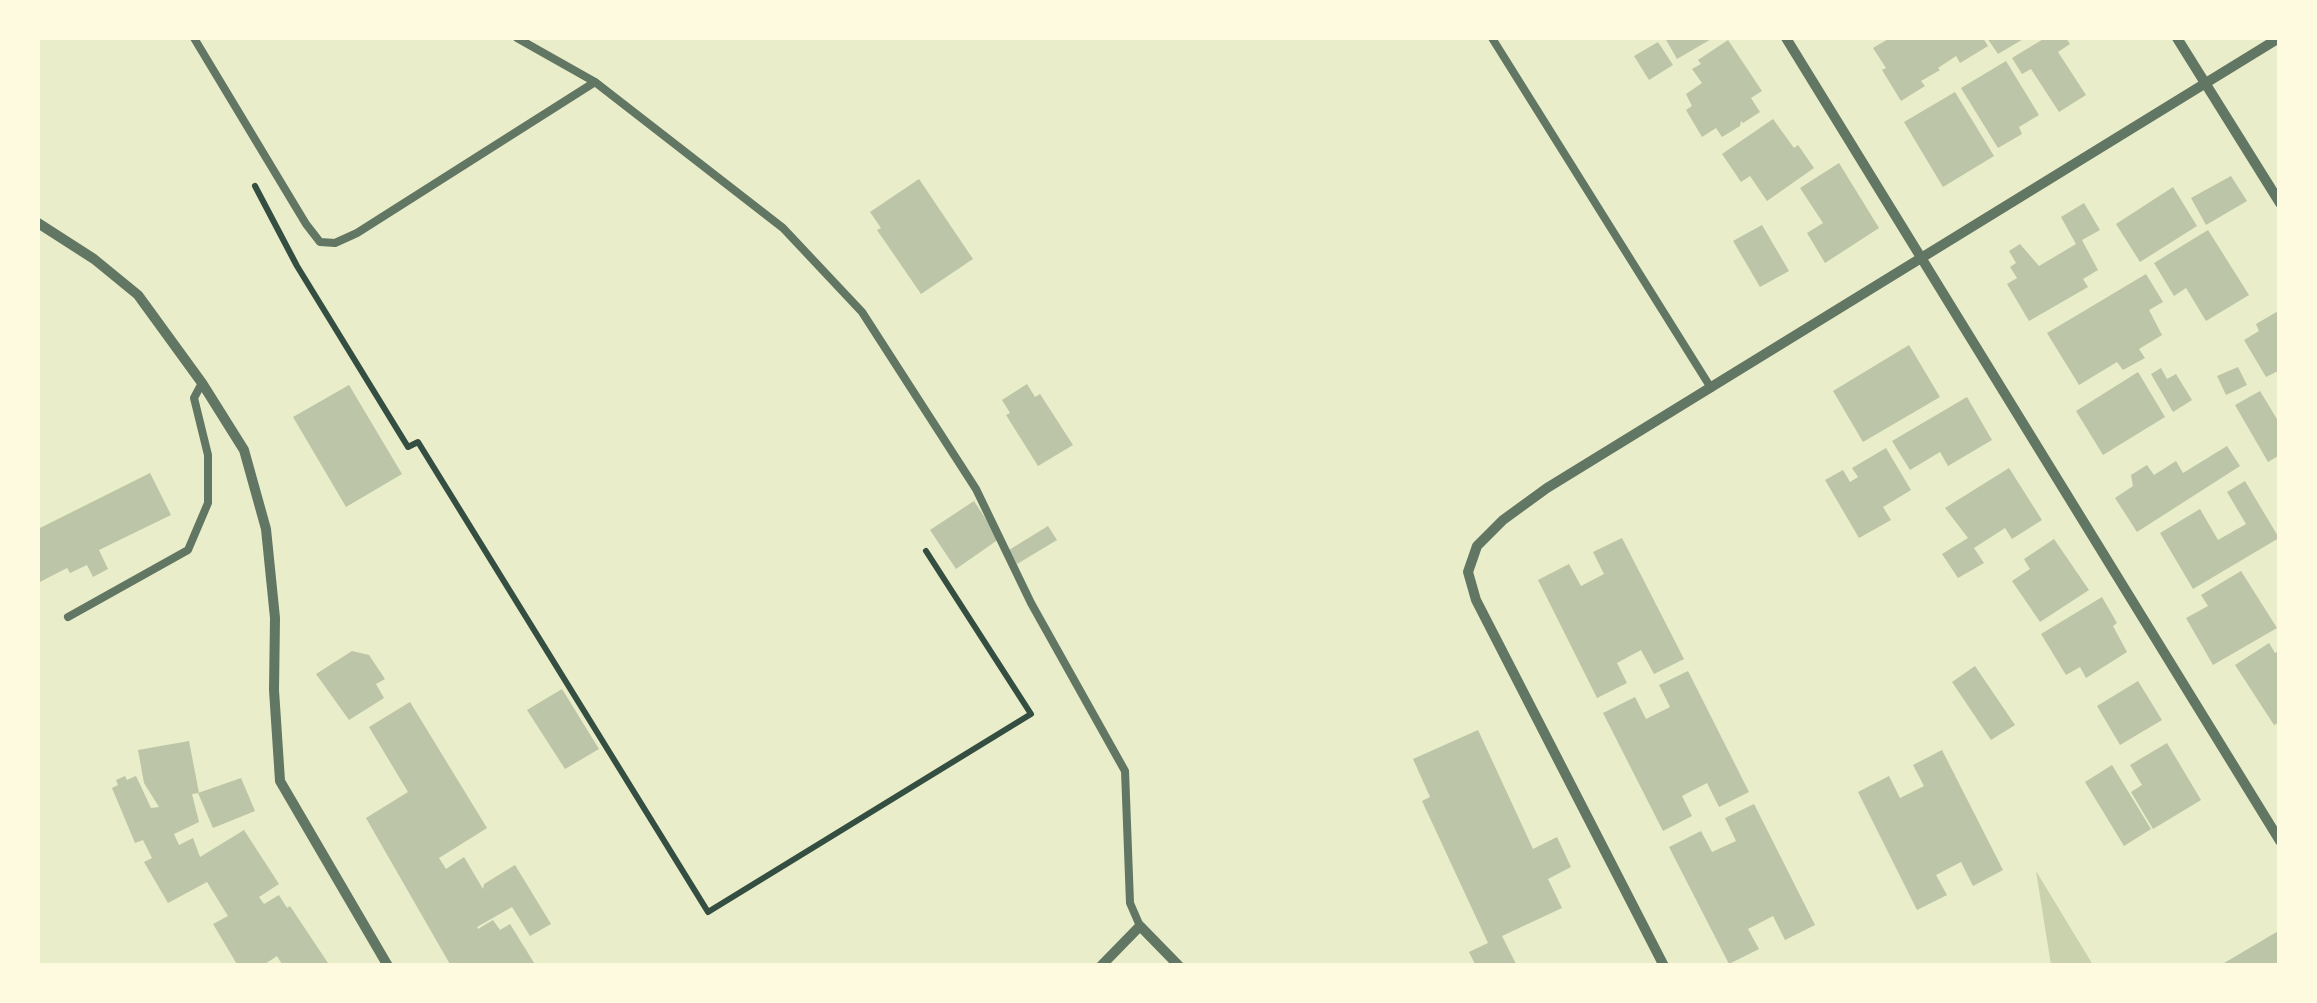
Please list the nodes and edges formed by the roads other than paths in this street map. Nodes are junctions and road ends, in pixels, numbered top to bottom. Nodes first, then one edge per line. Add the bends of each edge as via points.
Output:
1 (194, 38) edge
2 (518, 38) edge
3 (1492, 38) edge
4 (1786, 38) edge
5 (2177, 38) edge
6 (2279, 38) edge
7 (595, 82) junction
8 (2206, 83) junction
9 (2280, 202) edge
10 (38, 223) edge
11 (1922, 259) junction
12 (202, 384) junction
13 (1711, 388) junction
14 (68, 617) dead end
15 (2280, 840) edge
16 (1140, 926) junction
17 (388, 966) edge
18 (1101, 966) edge
19 (1179, 966) edge
20 (1664, 966) edge

1 - 7 lane via 320,242 358,233
2 - 7 lane
3 - 13 lane
4 - 11 street
5 - 8 street
6 - 8 street
7 - 16 lane via 783,228 862,312 976,489 1125,771 1130,902
8 - 9 street
8 - 11 street
10 - 12 street via 138,295
11 - 13 street
11 - 15 street
12 - 14 lane via 194,398 208,455 208,503 188,550
12 - 17 street via 244,450 266,529 280,782
13 - 20 street via 1503,520 1477,546 1468,572 1476,600
16 - 18 street
16 - 19 street

